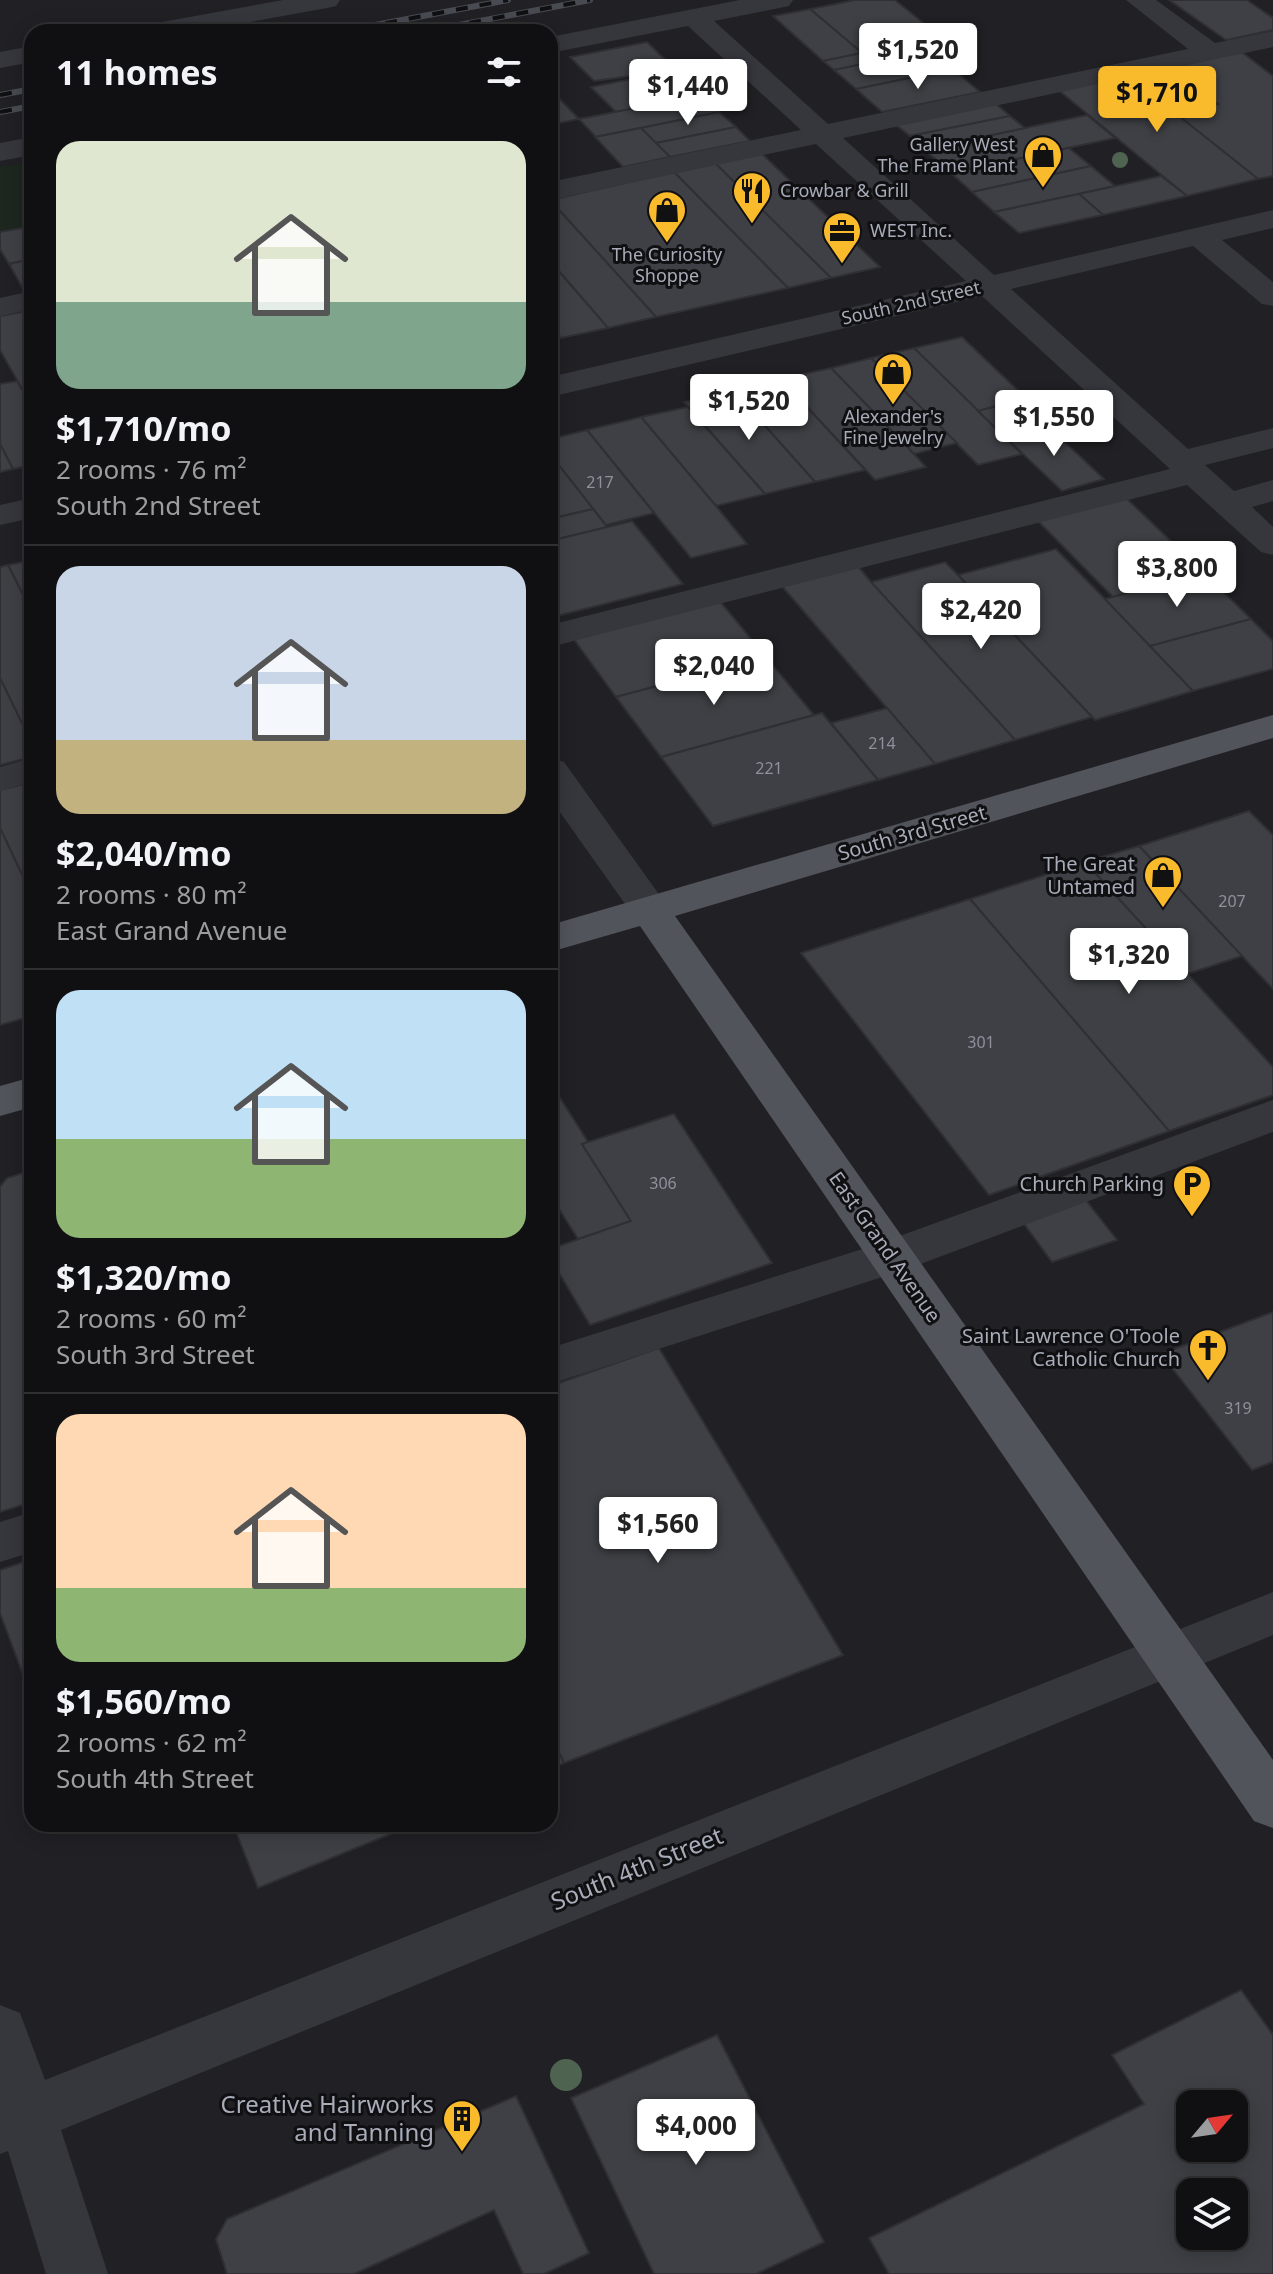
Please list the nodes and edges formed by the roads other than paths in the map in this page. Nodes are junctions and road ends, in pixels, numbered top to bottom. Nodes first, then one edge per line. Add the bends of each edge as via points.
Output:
1 (327, 0) edge
2 (780, 0) edge
3 (1139, 0) edge
4 (694, 17) junction
5 (195, 24) edge
6 (1273, 39) edge
7 (558, 43) edge
8 (1210, 52) junction
9 (24, 56) edge
10 (0, 60) edge
11 (822, 134) junction
12 (24, 148) edge
13 (0, 152) edge
14 (558, 189) edge
15 (1273, 219) edge
16 (1199, 236) junction
17 (988, 285) junction
18 (1273, 297) edge
19 (24, 302) edge
20 (0, 307) edge
21 (558, 385) edge
22 (1273, 438) edge
23 (1187, 467) junction
24 (1273, 490) edge
25 (1227, 504) junction
26 (24, 510) edge
27 (0, 515) edge
28 (1273, 545) edge
29 (558, 634) edge
30 (1273, 726) edge
31 (24, 772) edge
32 (0, 779) edge
33 (558, 781) edge
34 (649, 909) junction
35 (558, 937) edge
36 (24, 1094) edge
37 (0, 1101) edge
38 (1273, 1115) edge
39 (891, 1257) junction
40 (558, 1363) edge
41 (24, 1534) edge
42 (0, 1542) edge
43 (1273, 1613) edge
44 (1170, 1654) junction
45 (1273, 1804) edge
46 (0, 2032) edge
47 (13, 2120) edge
48 (77, 2274) edge

1 - 5 street
2 - 4 street
3 - 8 street
4 - 7 street
4 - 11 street
6 - 8 street
8 - 11 street
9 - 10 street
11 - 14 street
11 - 17 street
12 - 13 street
15 - 16 street, South 2nd Street
16 - 17 street, South 2nd Street
16 - 18 street
17 - 21 street, South 2nd Street
17 - 23 street
19 - 20 street
22 - 23 street
23 - 25 street
23 - 29 street
24 - 25 street
25 - 28 street
26 - 27 street
30 - 34 main road, South 3rd Street
31 - 32 street
33 - 34 street, East Grand Avenue
34 - 35 main road, South 3rd Street
34 - 39 main road, East Grand Avenue
36 - 37 main road
38 - 39 street
39 - 40 street
39 - 44 main road, East Grand Avenue
41 - 42 street
43 - 44 street, South 4th Street
44 - 45 main road, East Grand Avenue
44 - 47 street, South 4th Street
46 - 47 street
47 - 48 street

